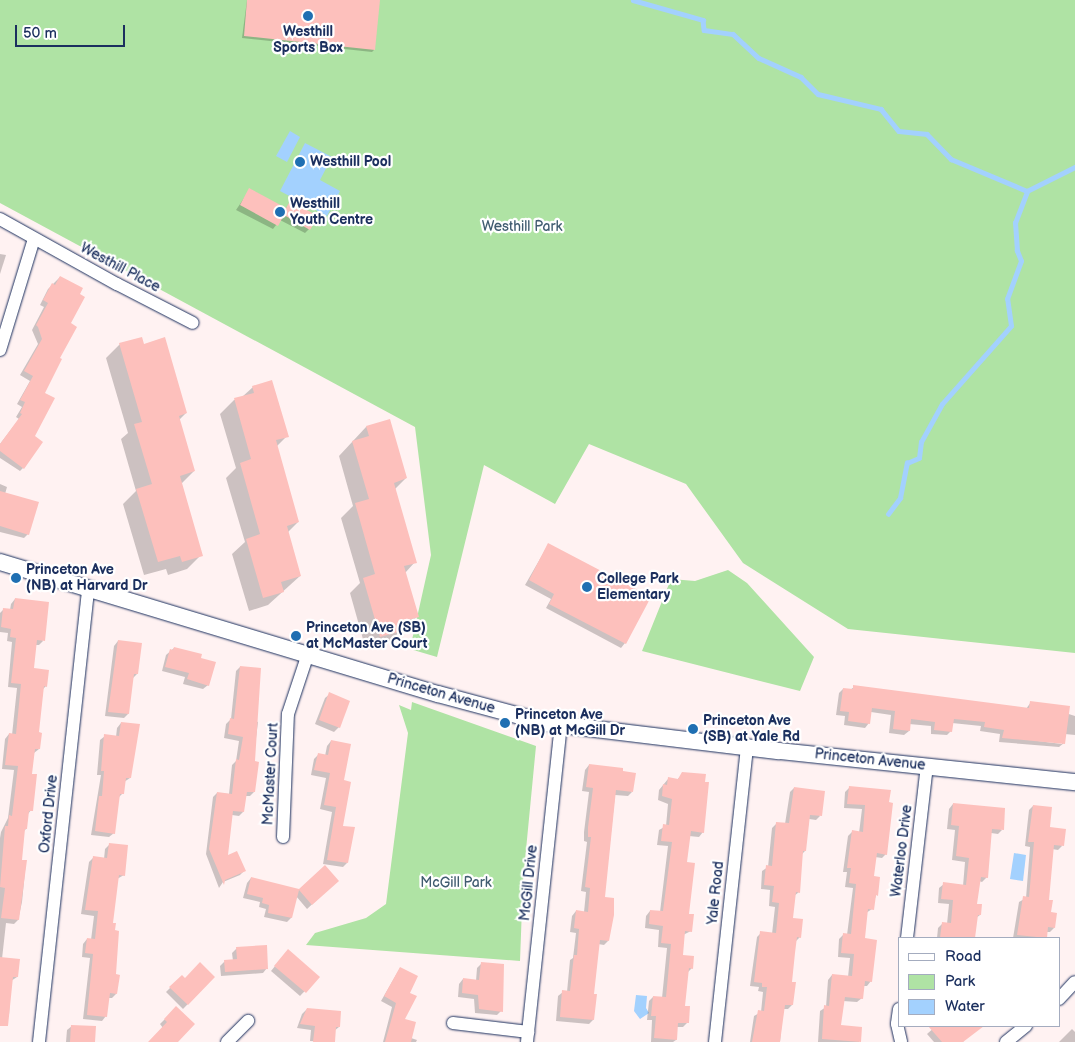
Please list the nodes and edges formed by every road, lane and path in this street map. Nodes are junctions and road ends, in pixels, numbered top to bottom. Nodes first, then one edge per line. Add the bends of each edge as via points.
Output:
1 (0, 219) edge
2 (34, 239) junction
3 (193, 323) dead end
4 (0, 350) edge
5 (0, 562) edge
6 (88, 590) junction
7 (308, 654) junction
8 (561, 726) junction
9 (747, 748) junction
10 (927, 766) junction
11 (1075, 782) edge
12 (283, 837) dead end
13 (907, 937) edge
14 (1075, 982) edge
15 (1060, 998) edge
16 (898, 1016) edge
17 (248, 1021) dead end
18 (453, 1023) dead end
19 (1025, 1027) edge
20 (527, 1037) edge
21 (39, 1042) edge
22 (227, 1042) edge
23 (715, 1042) edge
24 (901, 1042) edge
25 (1006, 1042) edge

1 - 2 street, Westhill Place
2 - 3 street, Westhill Place
2 - 4 street
5 - 6 street, Princeton Avenue
6 - 7 street, Princeton Avenue
6 - 21 street, Oxford Drive
7 - 8 street, Princeton Avenue via 438,694
7 - 12 street, McMaster Court via 288,714
8 - 9 street, Princeton Avenue
8 - 20 street, McGill Drive
9 - 10 street, Princeton Avenue
9 - 23 street, Yale Road
10 - 11 street, Princeton Avenue
10 - 13 street, Waterloo Drive
14 - 15 street
16 - 24 street
17 - 22 street
18 - 20 street
19 - 25 street

